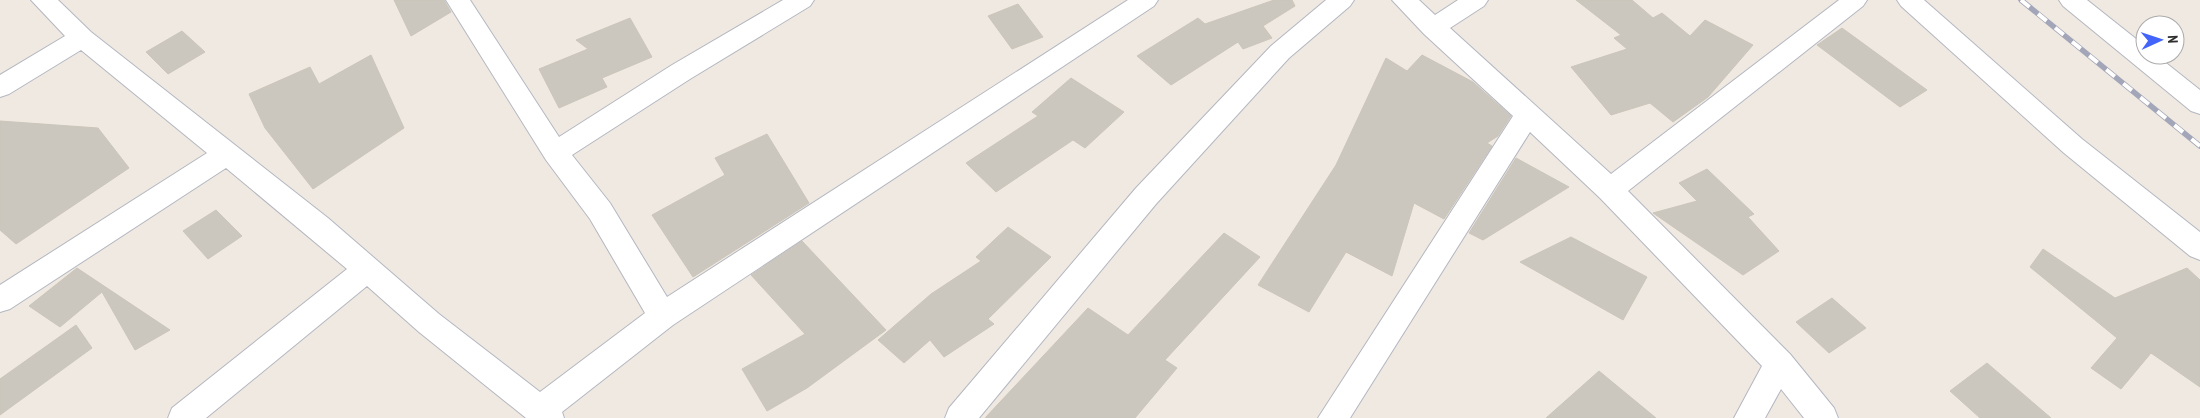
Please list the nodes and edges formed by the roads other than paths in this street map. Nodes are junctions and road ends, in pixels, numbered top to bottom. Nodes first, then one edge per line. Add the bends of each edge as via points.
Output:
1 (43, 0) edge
2 (802, 0) edge
3 (1146, 0) edge
4 (1342, 0) edge
5 (1404, 0) edge
6 (1476, 0) edge
7 (1855, 0) edge
8 (1910, 0) edge
9 (462, 1) edge
10 (2083, 3) edge
11 (1433, 28) junction
12 (82, 38) junction
13 (0, 87) edge
14 (2200, 104) edge
15 (1528, 115) junction
16 (555, 153) junction
17 (226, 154) junction
18 (1610, 190) junction
19 (2200, 248) edge
20 (366, 270) junction
21 (0, 300) edge
22 (663, 316) junction
23 (1779, 364) junction
24 (544, 414) edge
25 (183, 418) edge
26 (960, 418) edge
27 (1333, 418) edge
28 (1749, 418) edge
29 (1823, 418) edge

1 - 12 street
2 - 16 street
3 - 22 street
4 - 26 street via 1280,52 1146,196
5 - 11 street
6 - 11 street
7 - 18 street
8 - 19 street via 2073,146
9 - 16 street
10 - 14 street
11 - 15 street
12 - 13 street
12 - 17 street
15 - 18 street
15 - 27 street
16 - 22 street via 600,211
17 - 20 street via 318,226
17 - 21 street
18 - 23 street
20 - 24 street
20 - 25 street
22 - 24 street
23 - 28 street
23 - 29 street

